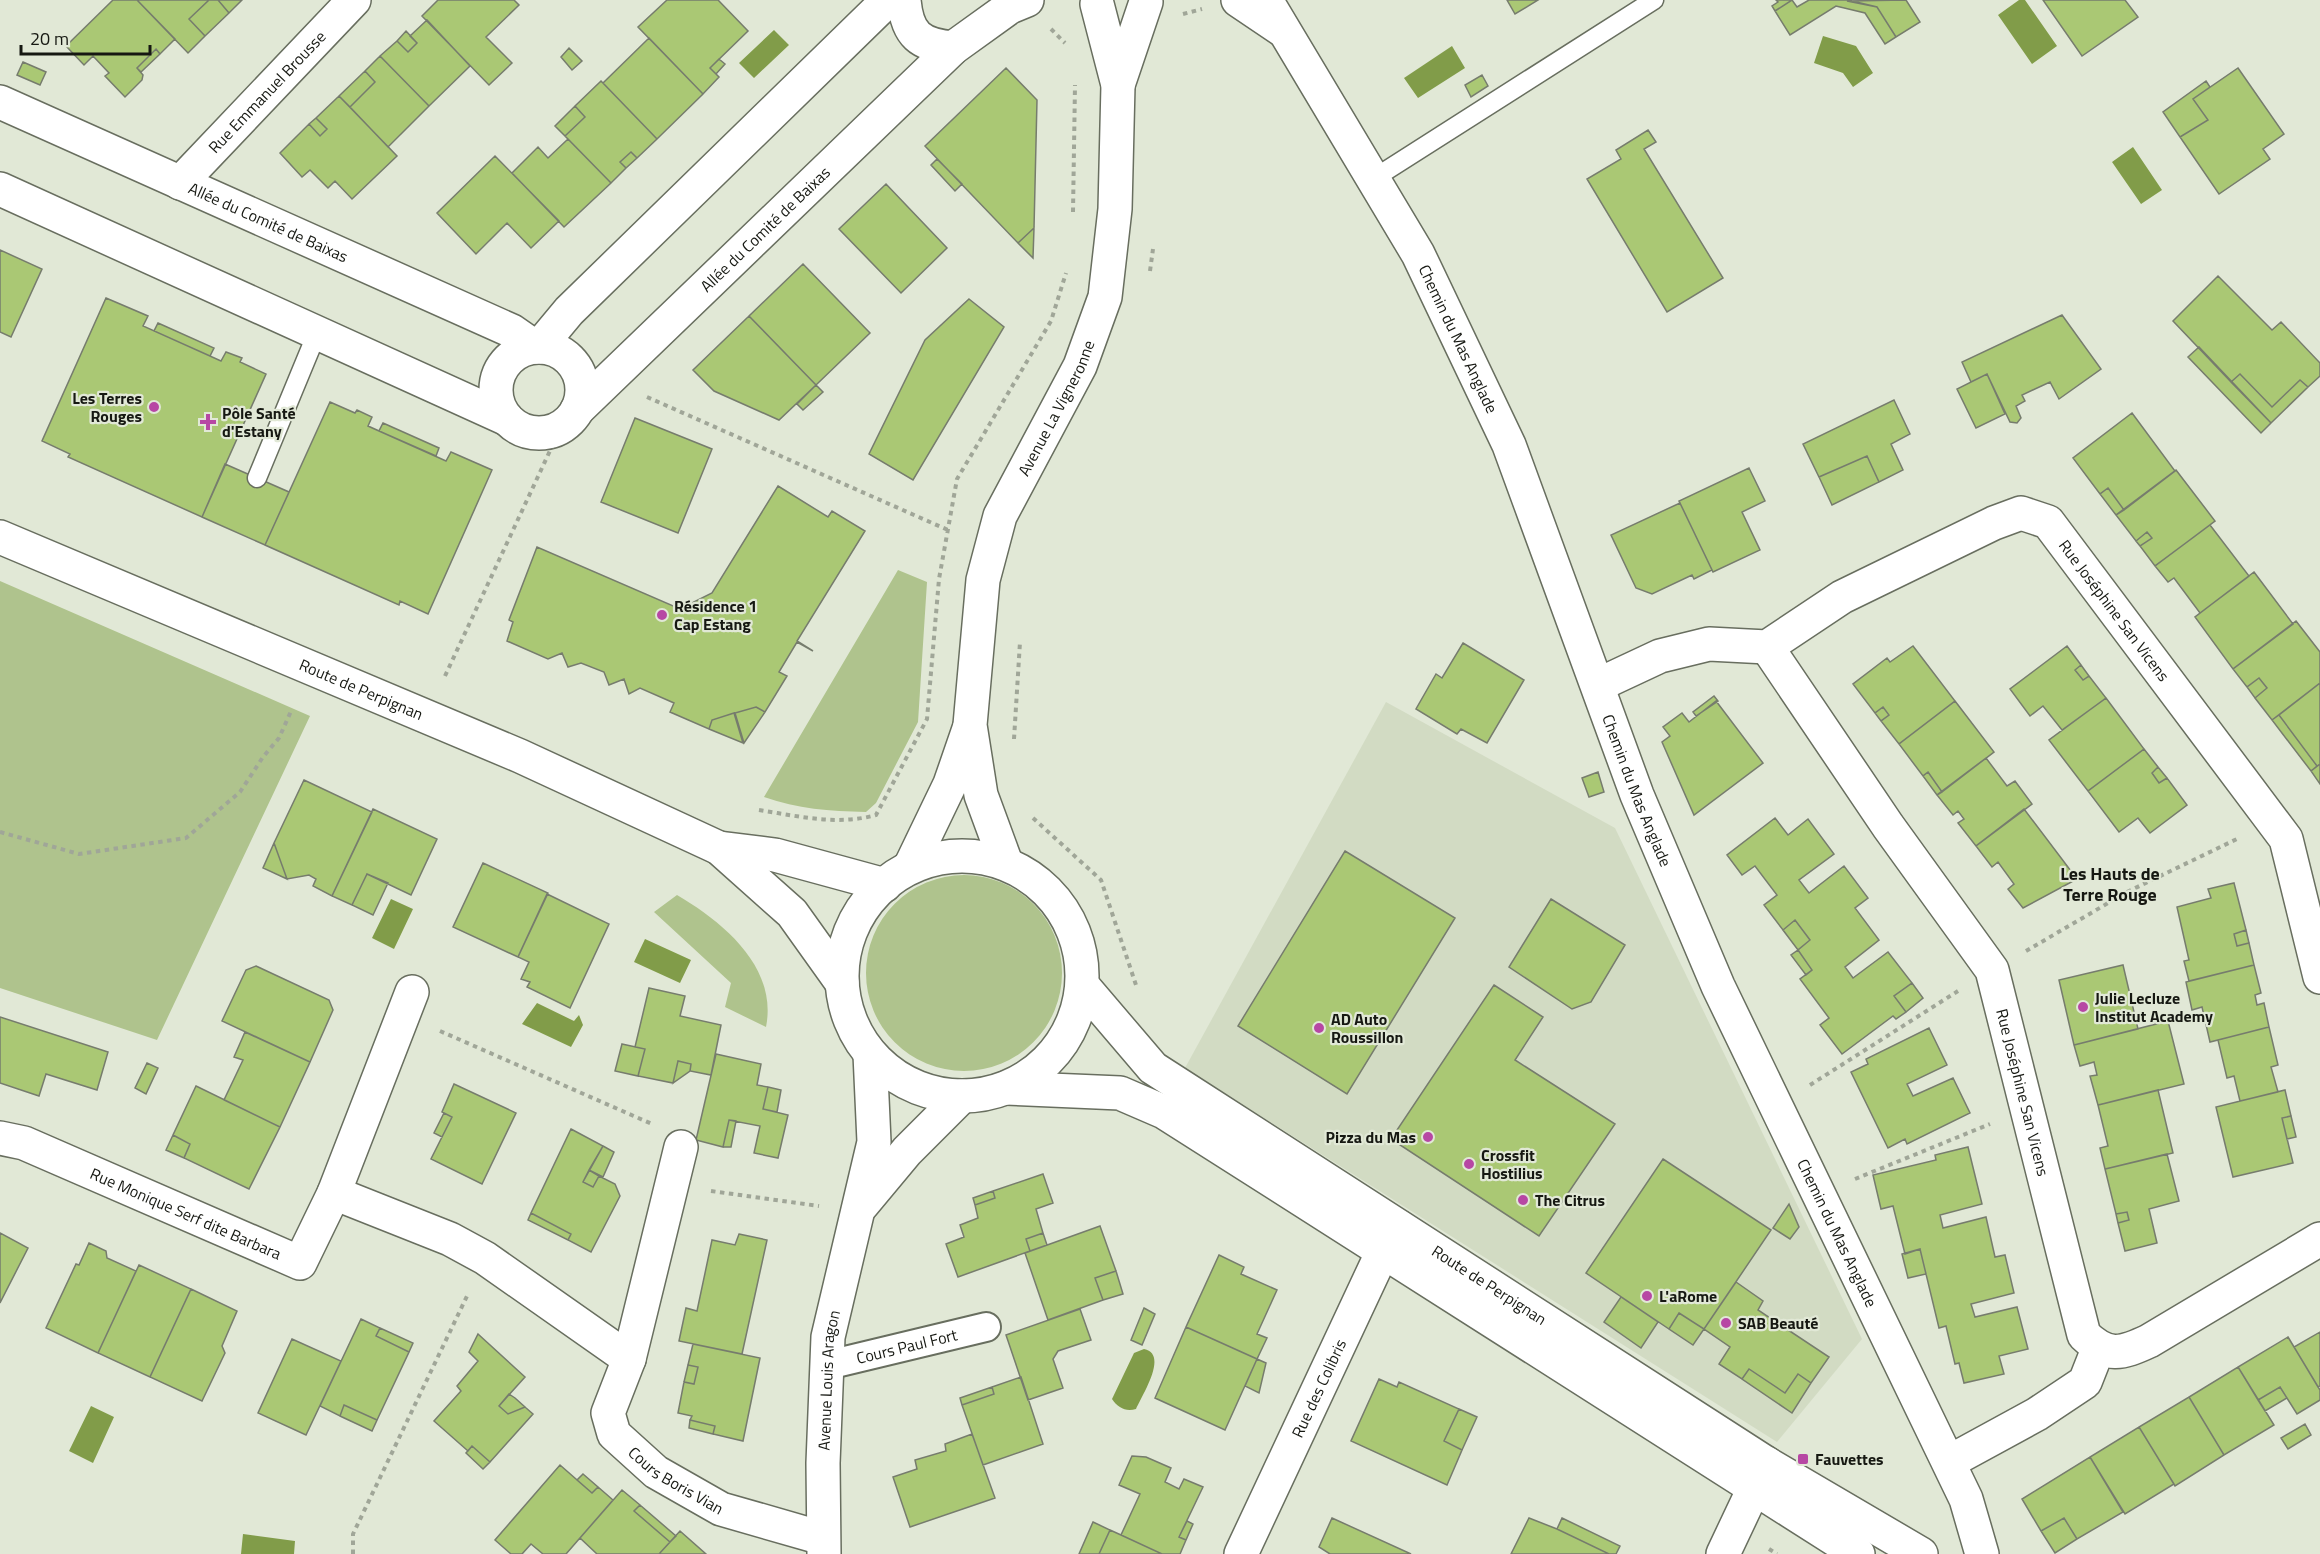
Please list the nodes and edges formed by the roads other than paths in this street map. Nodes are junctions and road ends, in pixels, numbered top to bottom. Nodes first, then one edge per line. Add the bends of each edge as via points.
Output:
1 (354, 0) edge
2 (888, 0) edge
3 (904, 0) edge
4 (1238, 0) edge
5 (1266, 0) edge
6 (1654, 0) edge
7 (1026, 1) edge
8 (1093, 2) edge
9 (1158, 6) edge
10 (1285, 32) junction
11 (953, 48) junction
12 (1118, 85) junction
13 (0, 102) edge
14 (1373, 179) junction
15 (180, 183) junction
16 (0, 189) edge
17 (317, 333) junction
18 (537, 347) junction
19 (507, 419) junction
20 (569, 419) junction
21 (257, 478) dead end
22 (0, 537) edge
23 (1767, 647) junction
24 (1598, 685) junction
25 (970, 725) junction
26 (719, 848) junction
27 (1006, 863) junction
28 (897, 876) junction
29 (2320, 977) edge
30 (842, 983) junction
31 (1083, 986) junction
32 (408, 1004) road end
33 (870, 1054) junction
34 (1006, 1088) junction
35 (962, 1096) junction
36 (0, 1138) edge
37 (676, 1165) road end
38 (334, 1193) junction
39 (857, 1211) junction
40 (1392, 1238) junction
41 (2320, 1239) edge
42 (986, 1327) dead end
43 (2098, 1349) junction
44 (629, 1359) junction
45 (828, 1365) junction
46 (1949, 1462) junction
47 (1760, 1475) junction
48 (823, 1546) edge
49 (1241, 1554) edge
50 (1723, 1554) edge
51 (1858, 1554) edge
52 (1921, 1554) edge
53 (1982, 1554) edge

1 - 15 street, Rue Emmanuel Brousse
2 - 18 street via 569,311
3 - 11 street via 906,18 915,35 930,46
4 - 10 street, Chemin du Mas Anglade
5 - 10 street, Chemin du Mas Anglade
6 - 14 lane
7 - 11 street, Allée du Comité de Baixas via 1010,7
8 - 9 street via 1122,7
8 - 12 street, Avenue La Vigneronne
9 - 12 street, Avenue La Vigneronne
10 - 14 street, Chemin du Mas Anglade
11 - 20 street, Allée du Comité de Baixas
12 - 25 street, Avenue La Vigneronne via 1115,209 1106,297 1080,366 1000,516 983,580
13 - 15 street, Allée du Comité de Baixas
14 - 24 street, Chemin du Mas Anglade via 1418,254 1509,445
15 - 18 street, Allée du Comité de Baixas via 512,331
16 - 17 street
17 - 19 street
17 - 21 lane
18 - 19 street via 515,354 498,378 496,395
18 - 20 street, Allée du Comité de Baixas via 561,353 574,364 582,388
19 - 20 street via 532,433
22 - 26 street, Route de Perpignan via 520,756
23 - 24 street via 1708,644 1660,656
23 - 29 street, Rue Joséphine San Vicens via 1842,597 1994,523 2021,513 2048,522 2286,839
23 - 43 street, Rue Joséphine San Vicens via 1888,826 1992,970 2084,1335
24 - 46 street, Chemin du Mas Anglade via 1637,795 1718,986
25 - 27 street, Avenue La Vigneronne via 981,795
25 - 28 street, Avenue La Vigneronne via 950,784
26 - 28 street, Route de Perpignan
26 - 30 street, Route de Perpignan via 792,913
27 - 28 street via 974,856 941,857
27 - 31 street via 1040,883 1065,912 1080,948
28 - 30 street via 874,893 855,920 844,950
30 - 33 street via 850,1020
31 - 34 street via 1076,1019 1059,1048 1036,1071
31 - 40 street, Route de Perpignan via 1153,1068
32 - 38 street, Rue Monique Serf dite Barbara
33 - 35 street via 896,1077 927,1091
33 - 39 street, Avenue Louis Aragon via 874,1142
34 - 35 street
34 - 40 street, Route de Perpignan via 1120,1093 1157,1109
35 - 39 street, Avenue Louis Aragon via 907,1151
36 - 38 street, Rue Monique Serf dite Barbara via 24,1143 300,1263
37 - 44 street, Cours Boris Vian
38 - 44 street via 450,1239 485,1258
39 - 45 street, Avenue Louis Aragon via 828,1337
40 - 47 street, Route de Perpignan
40 - 49 street, Rue des Colibris
41 - 43 street via 2149,1341 2126,1351
42 - 45 street, Cours Paul Fort
43 - 46 street via 2085,1382 2037,1414
44 - 48 street, Cours Boris Vian via 608,1413 614,1434 656,1472 721,1509
45 - 48 street, Avenue Louis Aragon
46 - 53 street, Chemin du Mas Anglade via 1966,1499
47 - 50 street
47 - 51 street, Route de Perpignan
47 - 52 street, Route de Perpignan

